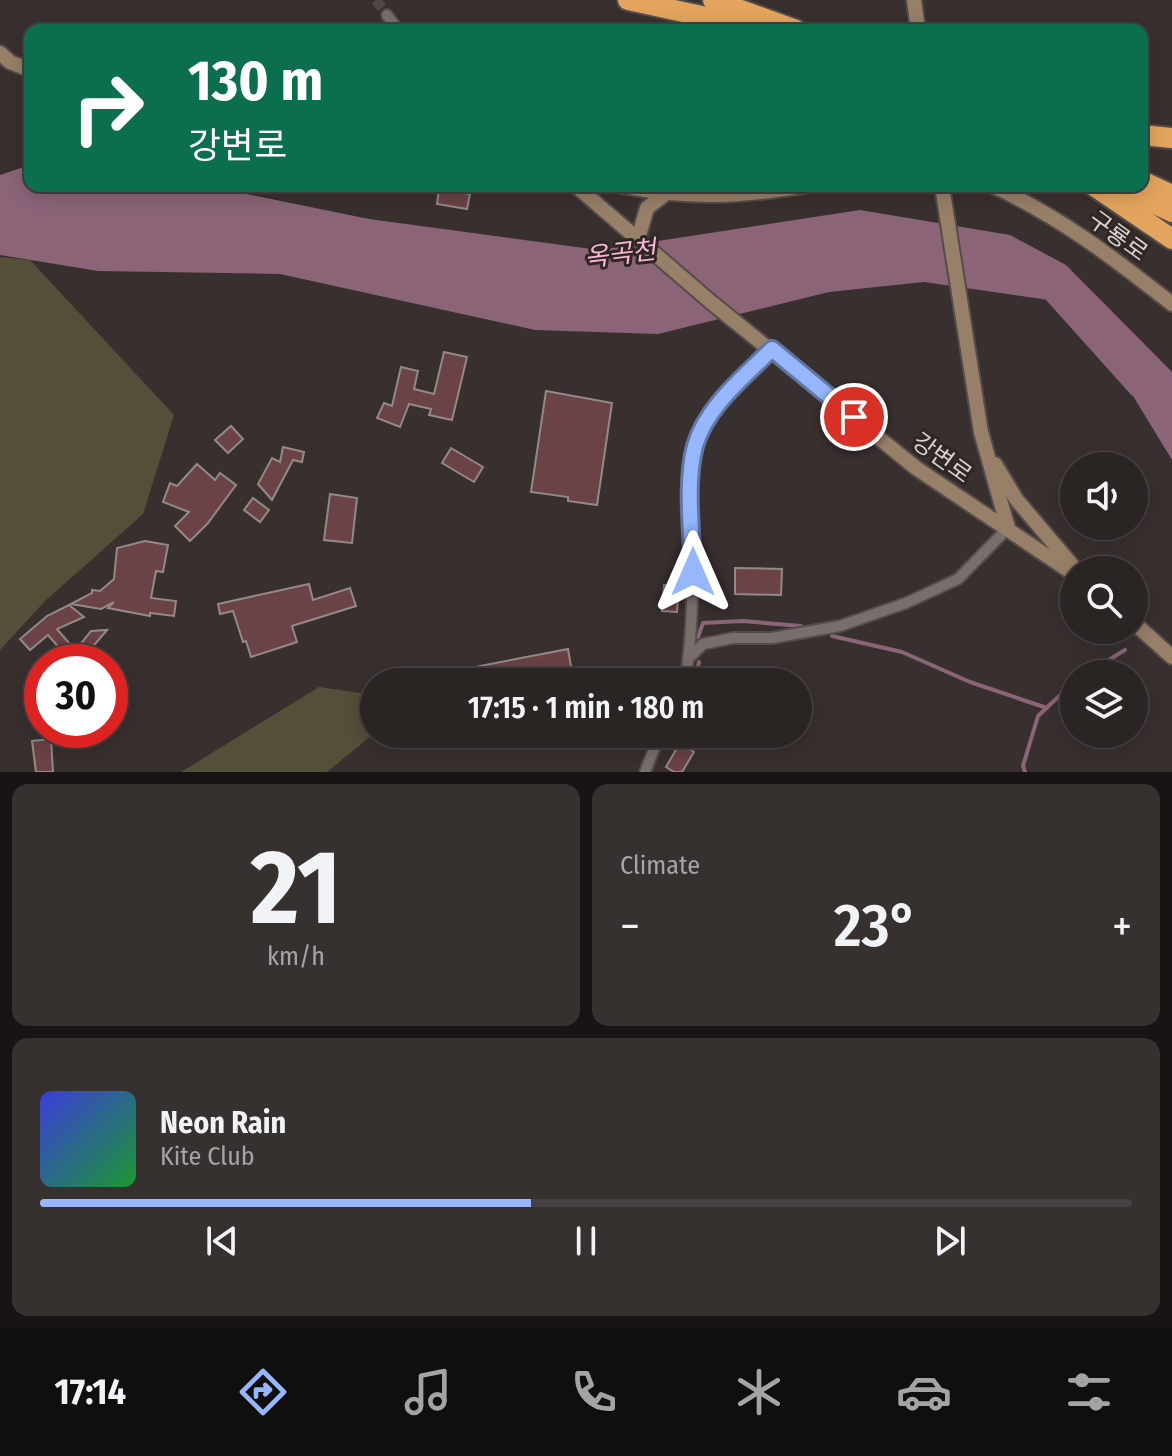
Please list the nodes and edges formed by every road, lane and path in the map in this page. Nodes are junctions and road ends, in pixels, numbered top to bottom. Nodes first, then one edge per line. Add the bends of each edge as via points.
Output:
1 (628, 0) edge
2 (713, 0) edge
3 (914, 0) edge
4 (387, 15) tunnel mouth
5 (394, 24) edge
6 (731, 24) edge
7 (779, 24) edge
8 (917, 24) edge
9 (0, 53) edge
10 (24, 68) edge
11 (1148, 136) edge
12 (1172, 138) edge
13 (1148, 184) edge
14 (583, 192) edge
15 (650, 192) edge
16 (769, 192) edge
17 (943, 192) edge
18 (1005, 192) edge
19 (1103, 192) edge
20 (1129, 192) edge
21 (664, 195) junction
22 (1172, 195) edge
23 (1172, 212) edge
24 (638, 239) junction
25 (1172, 239) edge
26 (1172, 304) edge
27 (772, 349) junction
28 (983, 439) junction
29 (1008, 528) junction
30 (1062, 556) edge
31 (1060, 562) edge
32 (1148, 636) edge
33 (1172, 657) edge
34 (688, 659) junction
35 (687, 668) edge
36 (654, 748) edge
37 (645, 772) edge

1 - 6 highway
2 - 7 highway
3 - 8 street
4 - 5 street
9 - 10 street
11 - 12 highway
13 - 22 highway
14 - 24 street, 강변로
15 - 21 street
16 - 21 street
17 - 28 street
18 - 26 street, 구룡로 via 1097,244
19 - 25 highway
20 - 23 highway
21 - 24 street via 647,208
24 - 27 street, 강변로
27 - 29 street, 강변로 via 916,468
27 - 34 street via 709,415 695,446
28 - 29 street
28 - 30 street via 1016,499
29 - 31 street, 강변로
29 - 34 street via 958,579 916,599 840,626 703,644
32 - 33 street
34 - 35 street
36 - 37 street

